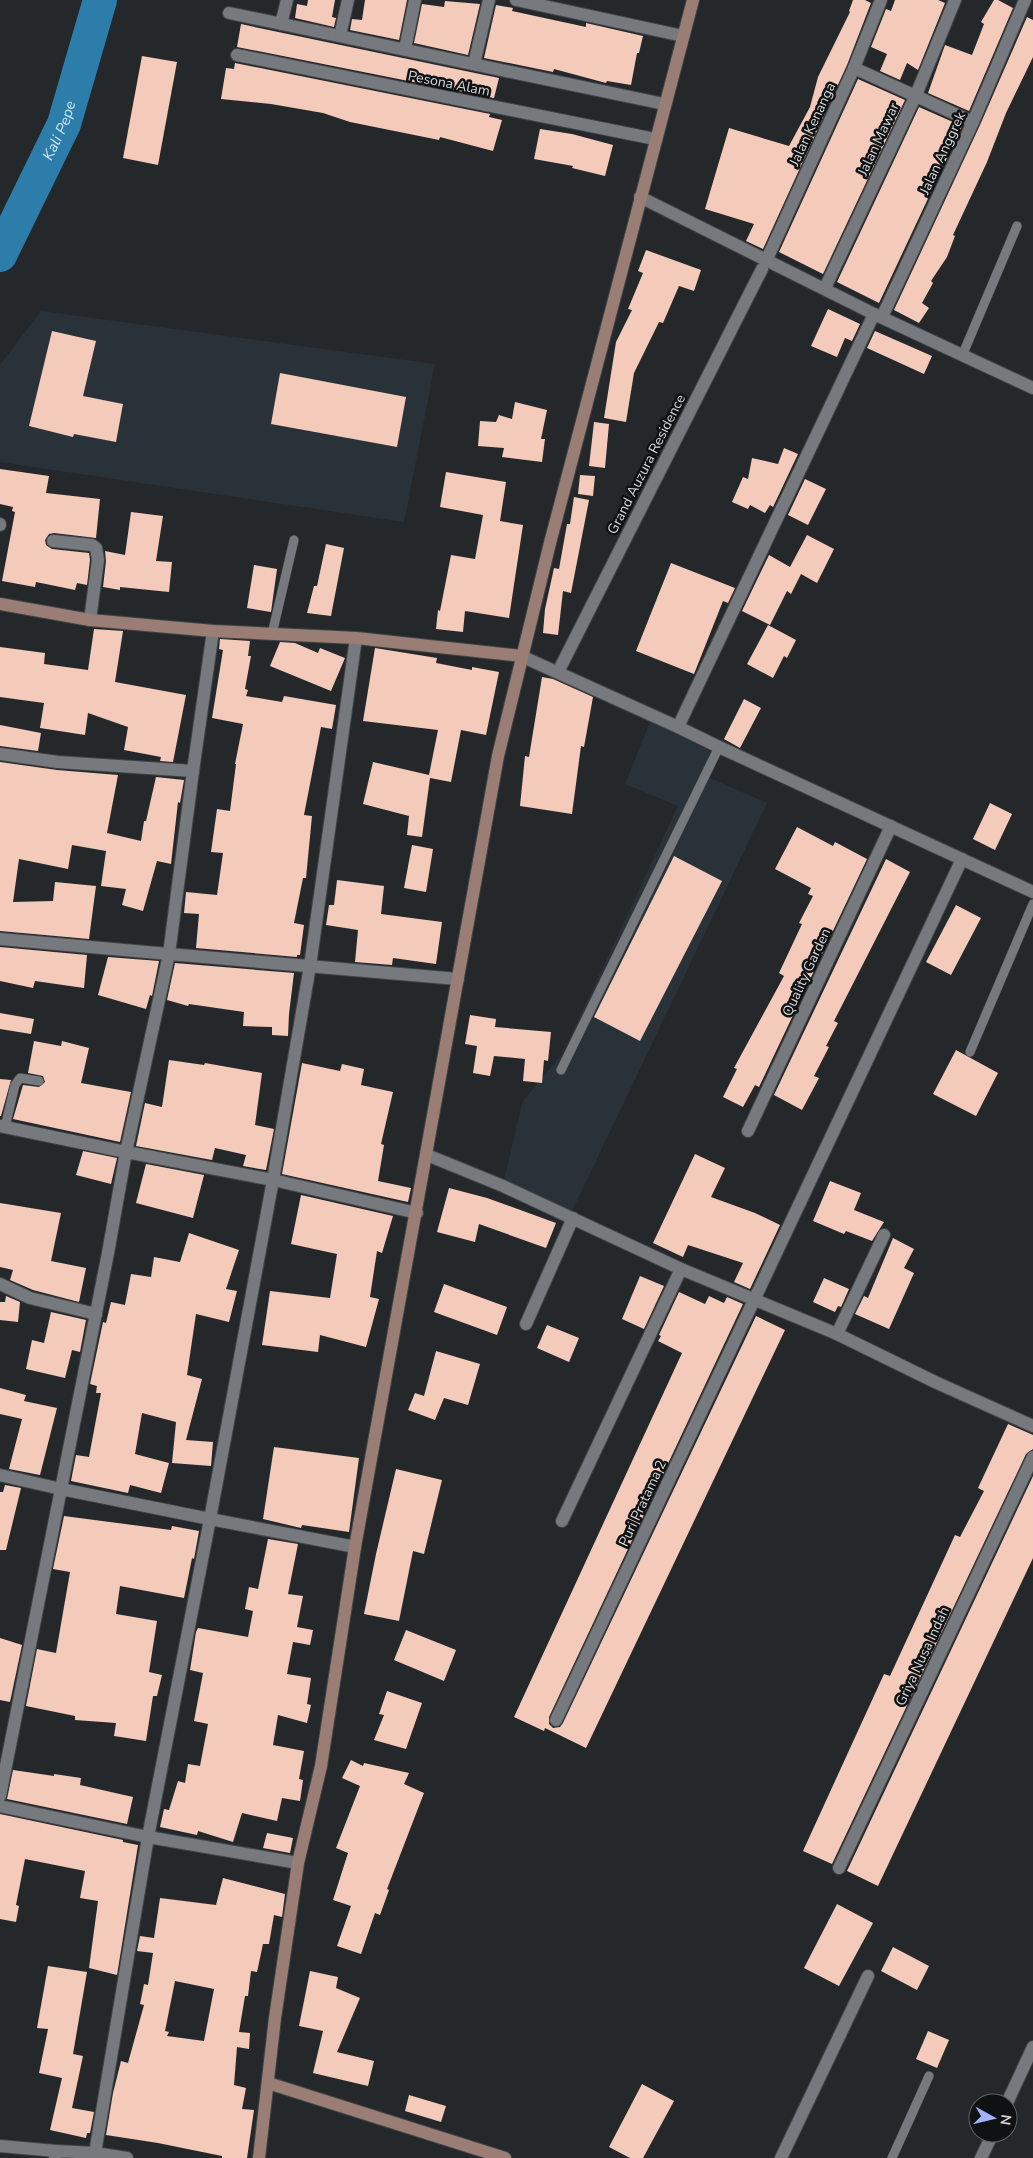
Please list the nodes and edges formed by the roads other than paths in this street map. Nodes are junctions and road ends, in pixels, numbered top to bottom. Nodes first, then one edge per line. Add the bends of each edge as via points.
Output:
1 (287, 0) edge
2 (348, 0) edge
3 (415, 0) edge
4 (489, 0) edge
5 (516, 0) edge
6 (693, 0) edge
7 (881, 0) edge
8 (955, 0) edge
9 (1025, 0) edge
10 (229, 13) dead end
11 (281, 24) junction
12 (340, 36) junction
13 (683, 36) junction
14 (405, 50) junction
15 (237, 55) dead end
16 (474, 64) junction
17 (854, 68) junction
18 (916, 95) junction
19 (664, 104) junction
20 (973, 122) junction
21 (655, 139) junction
22 (640, 197) junction
23 (1017, 226) dead end
24 (764, 264) junction
25 (825, 288) junction
26 (878, 316) junction
27 (962, 356) junction
28 (1033, 388) edge
29 (294, 540) dead end
30 (53, 541) dead end
31 (0, 604) edge
32 (90, 620) junction
33 (213, 631) junction
34 (272, 634) junction
35 (356, 638) junction
36 (522, 656) junction
37 (558, 672) junction
38 (678, 727) junction
39 (719, 748) junction
40 (0, 754) edge
41 (193, 771) junction
42 (891, 826) junction
43 (962, 859) junction
44 (1033, 892) edge
45 (1033, 904) edge
46 (0, 939) edge
47 (169, 954) junction
48 (310, 966) junction
49 (458, 979) junction
50 (970, 1052) dead end
51 (561, 1070) dead end
52 (39, 1081) dead end
53 (3, 1127) edge
54 (748, 1132) dead end
55 (126, 1152) junction
56 (427, 1155) junction
57 (273, 1180) junction
58 (417, 1213) junction
59 (573, 1218) junction
60 (884, 1235) dead end
61 (681, 1268) junction
62 (0, 1284) edge
63 (756, 1299) junction
64 (96, 1314) junction
65 (526, 1324) dead end
66 (837, 1334) junction
67 (1033, 1426) edge
68 (1033, 1457) edge
69 (0, 1475) edge
70 (60, 1488) junction
71 (210, 1519) junction
72 (562, 1521) dead end
73 (356, 1547) junction
74 (556, 1720) dead end
75 (0, 1796) edge
76 (0, 1806) edge
77 (148, 1837) junction
78 (298, 1863) junction
79 (839, 1868) dead end
80 (868, 1976) dead end
81 (1033, 2047) edge
82 (929, 2076) dead end
83 (268, 2083) junction
84 (1012, 2093) edge
85 (988, 2143) edge
86 (0, 2146) edge
87 (95, 2153) junction
88 (55, 2154) edge
89 (127, 2158) edge
90 (259, 2158) edge
91 (505, 2158) edge
92 (781, 2158) edge
93 (892, 2158) edge
94 (981, 2158) edge

1 - 11 street
2 - 12 street
3 - 14 street
4 - 16 street
5 - 13 street
6 - 13 main road
7 - 17 street, Jalan Kenanga
8 - 18 street, Jalan Mawar
9 - 20 street, Jalan Anggrek
10 - 11 street
11 - 12 street
12 - 14 street
13 - 19 main road
14 - 16 street
15 - 21 street, Pesona Alam
16 - 19 street
17 - 18 street
17 - 24 street, Jalan Kenanga
18 - 20 street
18 - 25 street, Jalan Mawar
19 - 21 main road
20 - 26 street, Jalan Anggrek
21 - 22 main road
22 - 24 street
22 - 36 main road
23 - 27 lane
24 - 25 street
24 - 37 street, Grand Auzura Residence
25 - 26 street
26 - 27 street
26 - 38 street, Jalan Anggrek
27 - 28 street
29 - 34 lane
30 - 32 street via 96,548 98,560
31 - 32 main road
32 - 33 main road
33 - 34 main road
33 - 41 street
34 - 35 main road
35 - 36 main road
35 - 48 street
36 - 37 street
36 - 49 main road via 498,756
37 - 38 street
38 - 39 street
39 - 42 street
39 - 51 lane
40 - 41 street via 58,762
41 - 47 street
42 - 43 street
42 - 54 street, Quality Garden
43 - 44 street
43 - 63 street, Puri Pratama 2
45 - 50 lane
46 - 47 street
47 - 48 street
47 - 55 street
48 - 49 street
48 - 57 street
49 - 56 main road
52 - 53 lane via 20,1078
53 - 55 street
55 - 57 street
55 - 64 street
56 - 58 main road
56 - 59 street
57 - 58 street
57 - 71 street
58 - 73 main road
59 - 61 street
59 - 65 street
60 - 66 street
61 - 63 street
61 - 72 street
62 - 64 street via 30,1298
63 - 66 street
63 - 74 street, Puri Pratama 2
64 - 70 street
66 - 67 street
68 - 79 street, Griya Nusa Indah
69 - 70 street
70 - 71 street
70 - 75 street
71 - 73 street
71 - 77 street
73 - 78 main road via 321,1766
76 - 77 street
77 - 78 street
77 - 87 street
78 - 83 main road
80 - 92 street
81 - 84 street
82 - 93 lane
83 - 90 main road
83 - 91 main road
85 - 94 street
86 - 88 street
87 - 88 street
87 - 89 street

